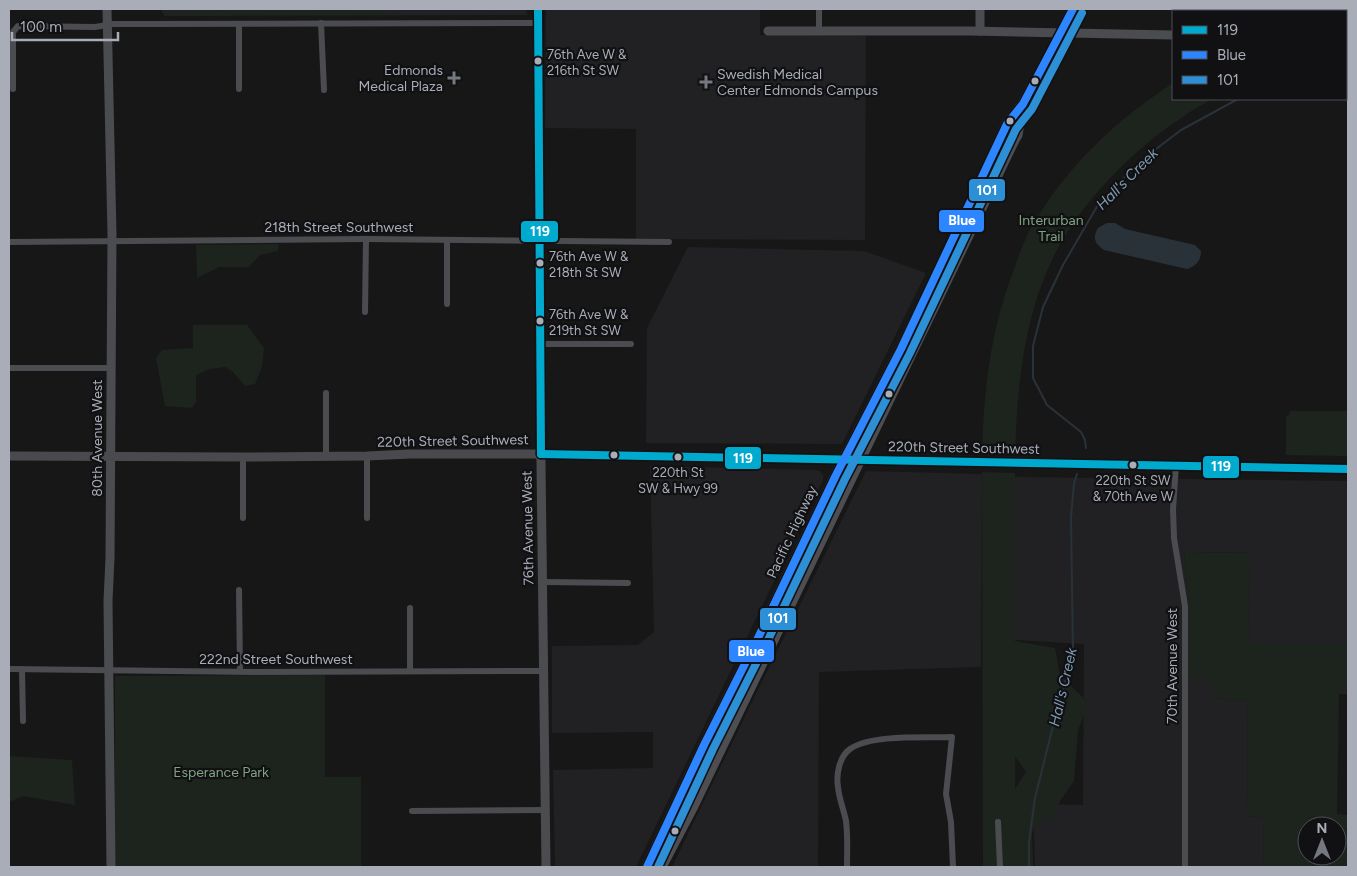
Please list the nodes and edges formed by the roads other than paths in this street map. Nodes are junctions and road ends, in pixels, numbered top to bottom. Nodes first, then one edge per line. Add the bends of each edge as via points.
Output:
1 (107, 9) edge
2 (538, 9) edge
3 (818, 9) edge
4 (980, 9) edge
5 (1073, 9) edge
6 (321, 23) junction
7 (538, 23) junction
8 (239, 24) junction
9 (108, 25) junction
10 (768, 31) dead end
11 (819, 31) junction
12 (980, 32) junction
13 (1061, 34) junction
14 (1172, 35) edge
15 (239, 88) dead end
16 (13, 89) dead end
17 (324, 90) dead end
18 (1023, 104) junction
19 (366, 239) junction
20 (447, 240) junction
21 (539, 240) junction
22 (112, 241) junction
23 (9, 242) edge
24 (669, 242) dead end
25 (447, 304) dead end
26 (365, 312) dead end
27 (540, 344) junction
28 (631, 344) dead end
29 (10, 368) dead end
30 (111, 368) junction
31 (326, 393) dead end
32 (541, 454) junction
33 (9, 456) edge
34 (110, 456) junction
35 (326, 456) junction
36 (367, 456) junction
37 (243, 457) junction
38 (844, 459) junction
39 (860, 460) junction
40 (1176, 465) junction
41 (1348, 469) edge
42 (243, 518) dead end
43 (367, 518) dead end
44 (543, 582) junction
45 (628, 583) dead end
46 (239, 590) dead end
47 (410, 608) dead end
48 (758, 638) junction
49 (9, 669) edge
50 (22, 669) junction
51 (108, 669) junction
52 (544, 670) junction
53 (410, 671) junction
54 (240, 672) junction
55 (745, 699) junction
56 (23, 721) dead end
57 (545, 810) junction
58 (412, 812) dead end
59 (998, 822) dead end
60 (111, 867) edge
61 (546, 867) edge
62 (647, 867) edge
63 (661, 867) edge
64 (847, 867) edge
65 (953, 867) edge
66 (1000, 867) edge
67 (1185, 867) edge

1 - 9 street, 80th Avenue West
2 - 7 street, 76th Avenue West
3 - 11 street
4 - 12 street
5 - 13 highway, Pacific Highway
6 - 7 street
6 - 8 street
6 - 17 street
7 - 21 street, 76th Avenue West
8 - 9 street
8 - 15 street
9 - 16 street via 18,26 13,32
9 - 22 street, 80th Avenue West
10 - 11 street
11 - 12 street
12 - 13 street
13 - 14 street
13 - 18 highway, Pacific Highway
18 - 38 highway, Pacific Highway via 1007,124 901,348
18 - 39 highway, Pacific Highway via 1017,135
19 - 20 street, 218th Street Southwest
19 - 22 street, 218th Street Southwest
19 - 26 street
20 - 21 street, 218th Street Southwest
20 - 25 street
21 - 24 street, 218th Street Southwest
21 - 27 street, 76th Avenue West
22 - 23 street, 218th Street Southwest
22 - 30 street, 80th Avenue West
27 - 28 street
27 - 32 street, 76th Avenue West
29 - 30 street
30 - 34 street, 80th Avenue West
31 - 35 street
32 - 36 main road, 220th Street Southwest
32 - 38 main road, 220th Street Southwest
32 - 44 street, 76th Avenue West
33 - 34 main road, 220th Street Southwest
34 - 37 main road, 220th Street Southwest
34 - 51 street, 80th Avenue West
35 - 36 main road, 220th Street Southwest
35 - 37 main road, 220th Street Southwest
36 - 43 street
37 - 42 street
38 - 39 main road, 220th Street Southwest
38 - 48 highway, Pacific Highway
39 - 40 main road, 220th Street Southwest
39 - 55 highway, Pacific Highway
40 - 41 main road, 220th Street Southwest
40 - 67 street, 70th Avenue West via 1174,538 1185,606
44 - 45 street
44 - 52 street, 76th Avenue West
46 - 54 street
47 - 53 street
48 - 55 main road via 761,645 744,686
48 - 62 highway, Pacific Highway
49 - 50 street, 222nd Street Southwest
50 - 51 street, 222nd Street Southwest
50 - 56 street
51 - 54 street, 222nd Street Southwest
51 - 60 street, 80th Avenue West
52 - 53 street, 222nd Street Southwest
52 - 57 street, 76th Avenue West
53 - 54 street, 222nd Street Southwest
55 - 63 highway, Pacific Highway
57 - 58 street
57 - 61 street, 76th Avenue West
59 - 66 street
64 - 65 street via 846,821 837,776 840,762 849,749 863,742 886,739 952,737 946,794

